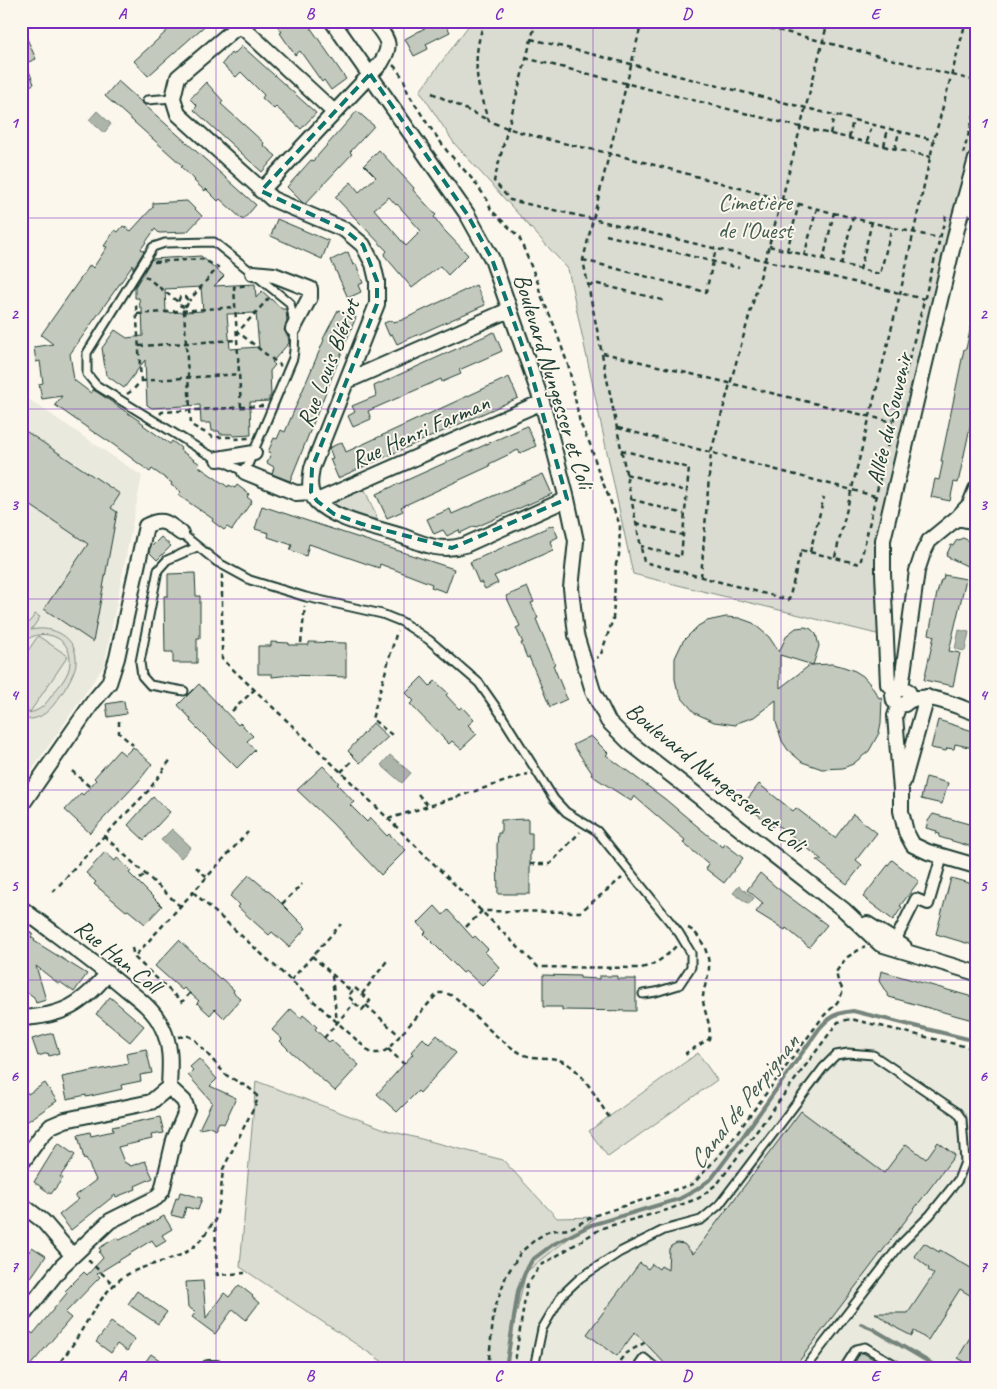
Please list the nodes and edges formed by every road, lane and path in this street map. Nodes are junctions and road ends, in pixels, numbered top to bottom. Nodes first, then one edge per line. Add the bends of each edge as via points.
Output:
1 (332, 21) edge
2 (374, 21) edge
3 (485, 21) edge
4 (536, 21) edge
5 (642, 21) edge
6 (742, 21) edge
7 (828, 21) edge
8 (966, 21) edge
9 (242, 23) edge
10 (531, 39) junction
11 (823, 41) junction
12 (526, 58) junction
13 (632, 64) junction
14 (370, 74) junction
15 (952, 75) junction
16 (976, 81) edge
17 (627, 83) junction
18 (432, 93) dead end
19 (173, 98) junction
20 (147, 100) dead end
21 (976, 108) edge
22 (805, 109) junction
23 (334, 112) junction
24 (834, 116) junction
25 (853, 120) junction
26 (489, 121) junction
27 (872, 125) junction
28 (800, 127) junction
29 (508, 128) junction
30 (888, 129) junction
31 (899, 132) junction
32 (830, 134) junction
33 (849, 138) junction
34 (934, 140) junction
35 (867, 142) junction
36 (884, 146) junction
37 (895, 149) junction
38 (609, 152) junction
39 (931, 157) junction
40 (969, 157) edge
41 (262, 191) junction
42 (782, 199) junction
43 (798, 203) junction
44 (817, 208) junction
45 (969, 208) edge
46 (947, 210) dead end
47 (834, 212) junction
48 (852, 217) junction
49 (594, 219) junction
50 (872, 222) junction
51 (892, 227) junction
52 (914, 232) junction
53 (606, 235) dead end
54 (939, 238) junction
55 (769, 246) junction
56 (716, 249) junction
57 (787, 251) junction
58 (804, 256) junction
59 (583, 260) junction
60 (765, 260) junction
61 (823, 261) junction
62 (713, 262) junction
63 (841, 265) junction
64 (739, 268) dead end
65 (860, 270) junction
66 (141, 272) junction
67 (253, 273) junction
68 (588, 286) junction
69 (275, 291) junction
70 (900, 294) junction
71 (924, 299) junction
72 (189, 301) junction
73 (666, 301) dead end
74 (178, 302) junction
75 (136, 305) dead end
76 (236, 307) junction
77 (184, 309) junction
78 (509, 310) junction
79 (137, 314) junction
80 (293, 329) junction
81 (237, 333) junction
82 (238, 340) junction
83 (186, 343) junction
84 (139, 346) junction
85 (603, 353) junction
86 (288, 372) junction
87 (240, 374) junction
88 (188, 378) junction
89 (141, 381) junction
90 (347, 381) junction
91 (730, 383) junction
92 (122, 401) junction
93 (542, 402) junction
94 (274, 405) junction
95 (241, 407) junction
96 (190, 410) junction
97 (869, 417) junction
98 (155, 422) junction
99 (893, 422) junction
100 (618, 428) junction
101 (256, 447) junction
102 (621, 450) junction
103 (711, 452) junction
104 (218, 459) junction
105 (245, 472) junction
106 (626, 474) junction
107 (976, 489) edge
108 (686, 491) junction
109 (852, 491) junction
110 (314, 496) junction
111 (875, 496) junction
112 (631, 498) junction
113 (824, 498) dead end
114 (568, 499) junction
115 (684, 514) junction
116 (958, 518) junction
117 (976, 522) edge
118 (636, 524) junction
119 (181, 533) joint
120 (682, 536) junction
121 (641, 546) junction
122 (198, 547) junction
123 (810, 552) junction
124 (835, 557) junction
125 (222, 566) junction
126 (701, 577) junction
127 (306, 597) junction
128 (402, 622) junction
129 (301, 643) dead end
130 (899, 688) junction
131 (184, 690) dead end
132 (254, 690) junction
133 (927, 697) junction
134 (904, 702) junction
135 (232, 712) dead end
136 (976, 713) edge
137 (119, 721) dead end
138 (392, 735) dead end
139 (133, 745) dead end
140 (171, 759) dead end
141 (353, 760) dead end
142 (536, 770) junction
143 (72, 771) dead end
144 (340, 772) junction
145 (90, 786) dead end
146 (901, 790) junction
147 (418, 794) dead end
148 (21, 806) edge
149 (428, 806) junction
150 (387, 819) junction
151 (586, 825) junction
152 (248, 832) dead end
153 (104, 836) junction
154 (942, 856) junction
155 (530, 864) dead end
156 (976, 866) edge
157 (196, 867) dead end
158 (630, 872) junction
159 (145, 874) junction
160 (207, 877) junction
161 (140, 878) dead end
162 (302, 884) dead end
163 (53, 892) dead end
164 (193, 892) junction
165 (282, 904) dead end
166 (180, 906) junction
167 (21, 908) edge
168 (482, 911) junction
169 (851, 915) junction
170 (341, 924) dead end
171 (466, 927) dead end
172 (680, 936) junction
173 (875, 939) junction
174 (895, 941) junction
175 (132, 948) dead end
176 (915, 955) junction
177 (311, 956) junction
178 (134, 957) junction
179 (389, 958) dead end
180 (108, 973) junction
181 (976, 973) edge
182 (332, 974) junction
183 (290, 980) junction
184 (352, 992) junction
185 (190, 993) dead end
186 (362, 994) junction
187 (644, 994) dead end
188 (354, 1003) junction
189 (366, 1005) junction
190 (21, 1018) edge
191 (337, 1023) junction
192 (400, 1036) junction
193 (324, 1038) dead end
194 (167, 1040) junction
195 (388, 1049) junction
196 (976, 1049) edge
197 (689, 1058) dead end
198 (404, 1064) dead end
199 (169, 1087) junction
200 (609, 1116) dead end
201 (21, 1164) edge
202 (21, 1204) edge
203 (215, 1220) junction
204 (75, 1252) junction
205 (245, 1273) dead end
206 (114, 1285) junction
207 (21, 1318) edge
208 (646, 1342) dead end
209 (55, 1368) edge
210 (208, 1368) edge
211 (217, 1368) edge
212 (488, 1368) edge
213 (514, 1368) edge
214 (534, 1368) edge
215 (614, 1368) edge
216 (637, 1368) edge
217 (656, 1368) edge
218 (805, 1368) edge
219 (844, 1368) edge
220 (902, 1368) edge

1 - 14 street, Boulevard Nungesser et Coli
2 - 14 street via 388,42 388,51
3 - 26 path via 476,65 481,100
4 - 10 path
5 - 13 path
6 - 11 path
7 - 11 path
8 - 15 path
9 - 19 street via 178,77
9 - 23 street
10 - 12 path
10 - 13 path
11 - 15 path
11 - 22 path
12 - 17 path
12 - 29 path
13 - 17 path
13 - 22 path
14 - 23 street
14 - 78 street, Boulevard Nungesser et Coli via 467,214 492,259
15 - 16 path
15 - 34 path
17 - 28 path
17 - 38 path
18 - 26 path
19 - 20 lane
19 - 41 street, Rue Louis Blériot via 178,114
21 - 40 path
22 - 24 path
22 - 28 path
23 - 41 street
24 - 25 path
24 - 32 path
25 - 27 path
25 - 33 path
26 - 29 path
27 - 30 path
27 - 35 path
28 - 32 path
28 - 42 path
29 - 38 path
29 - 49 path via 494,181 510,200
30 - 31 path
30 - 36 path
31 - 34 path
31 - 37 path
32 - 33 path
33 - 35 path
34 - 39 path
35 - 36 path
36 - 37 path
37 - 39 path
38 - 42 path
38 - 49 path
39 - 52 path
40 - 45 street, Allée du Souvenir
41 - 90 street, Rue Louis Blériot via 345,230 363,245 373,264 377,304
42 - 43 path
42 - 55 path
43 - 44 path
43 - 57 path
44 - 47 path
44 - 58 path
45 - 130 street, Allée du Souvenir via 883,540 888,684
46 - 54 path
47 - 48 path
47 - 61 path
48 - 50 path
48 - 63 path
49 - 56 path
49 - 59 path
50 - 51 path
50 - 65 path
51 - 52 path
51 - 65 path via 880,274
52 - 54 path
52 - 70 path
53 - 62 path
54 - 71 path
55 - 57 path
55 - 60 path
56 - 60 path
56 - 62 path
57 - 58 path
58 - 61 path
59 - 62 path via 706,292
59 - 68 path
60 - 70 path
60 - 91 path
61 - 63 path
62 - 64 path
63 - 65 path
66 - 67 lane, Rue Louis Blériot via 153,247 165,243 214,242
66 - 72 path via 154,262 202,259 218,267
66 - 74 path
66 - 92 lane, Rue Louis Blériot via 87,353 87,374 96,385
67 - 69 lane, Rue Louis Blériot
67 - 76 path via 252,285 234,286
67 - 80 street, Rue Louis Blériot via 274,275 310,289 310,297
68 - 73 path via 598,284
68 - 85 path
69 - 80 lane, Rue Louis Blériot via 290,303
69 - 81 path
70 - 71 path
70 - 97 path
71 - 99 path
72 - 74 path via 180,297
72 - 77 path
74 - 77 path
75 - 79 path
76 - 77 path
76 - 81 path
77 - 79 path
77 - 83 path
78 - 90 street
78 - 93 street, Boulevard Nungesser et Coli
79 - 84 path
80 - 86 lane, Rue Louis Blériot via 295,349
81 - 82 path
81 - 86 path
82 - 83 path
82 - 87 path
83 - 84 path
83 - 88 path
84 - 89 path
85 - 91 path
85 - 100 path
86 - 94 lane, Rue Louis Blériot
87 - 88 path
87 - 95 path
88 - 89 path
88 - 96 path
89 - 92 path
90 - 110 street, Rue Louis Blériot via 312,468 309,481
91 - 97 path
91 - 103 path
92 - 98 lane, Rue Louis Blériot
93 - 110 street, Rue Henri Farman
93 - 114 street, Boulevard Nungesser et Coli
94 - 95 path
94 - 101 lane, Rue Louis Blériot
95 - 96 path
96 - 98 path via 162,412
96 - 101 path via 191,425 213,437 253,437
97 - 99 path
97 - 109 path
98 - 104 lane, Rue Louis Blériot
99 - 111 path
100 - 102 path
100 - 103 path
101 - 104 street
101 - 105 lane, Rue Louis Blériot
102 - 106 path
102 - 108 path via 689,468
103 - 109 path
103 - 126 path
104 - 105 lane, Rue Louis Blériot
105 - 110 street, Rue Louis Blériot via 296,493
106 - 108 path
106 - 112 path
107 - 116 street via 970,504
108 - 115 path
109 - 111 path
109 - 124 path
110 - 114 street, Rue Louis Blériot via 334,514 434,547 452,548
111 - 124 path via 860,564
112 - 115 path
112 - 118 path
113 - 123 path
114 - 169 street, Boulevard Nungesser et Coli via 576,540 571,588 576,636 593,691 608,721 630,742
115 - 120 path
116 - 117 street
116 - 130 street via 929,541 917,571
118 - 120 path
118 - 121 path
119 - 122 lane
119 - 148 street via 164,521 146,526 118,658 109,683
120 - 121 path via 680,557
121 - 126 path via 644,562
122 - 125 lane
122 - 131 lane via 167,560 158,570 140,662 142,676 150,686
123 - 124 path
123 - 126 path via 802,550 789,600
125 - 127 lane via 250,580
125 - 132 path via 222,659
127 - 128 lane via 382,614
127 - 129 path
128 - 138 path via 395,634 372,719
128 - 142 lane via 429,640 479,683
130 - 134 street via 893,695 894,701
132 - 135 path
132 - 144 path
133 - 134 street
133 - 136 street
133 - 146 street
134 - 146 street via 894,716
137 - 139 path via 119,733
140 - 153 path via 149,790
141 - 144 path
142 - 149 path via 521,778
142 - 151 lane via 554,799 566,812
143 - 145 path
144 - 150 path
146 - 154 street via 901,811 913,845
147 - 149 path
149 - 150 path
150 - 168 path
151 - 155 path via 550,864
151 - 158 lane via 597,831
152 - 160 path
153 - 159 path
153 - 163 path
154 - 156 street
154 - 174 street via 928,904 916,899
157 - 160 path
158 - 168 path via 580,912
158 - 172 lane
159 - 161 path
159 - 166 path
160 - 164 path
162 - 165 path
164 - 166 path
164 - 183 path
166 - 178 path
167 - 180 street, Rue Han Coll
168 - 171 path
168 - 172 path via 538,967 640,968 652,965 670,953
169 - 173 street, Boulevard Nungesser et Coli
169 - 174 street, Boulevard Nungesser et Coli
170 - 177 path
172 - 187 lane via 691,953 691,967 679,985
172 - 197 path via 686,927 693,930 706,950 709,967 703,1000 711,1031 709,1039 686,1053
173 - 176 street, Boulevard Nungesser et Coli via 880,944
173 - 212 path via 846,958 836,972 843,990 839,1002 822,1018 726,1149 693,1184 596,1215 569,1229 549,1231 521,1252 506,1276 494,1311
174 - 176 street, Boulevard Nungesser et Coli
175 - 178 path
176 - 181 street, Boulevard Nungesser et Coli
177 - 182 path
177 - 183 path
178 - 185 path via 182,1002
179 - 186 path
180 - 190 street via 73,1007 37,1018
180 - 194 street, Rue Han Coll via 148,1007
182 - 184 path
182 - 191 path
183 - 191 path
184 - 186 path via 355,988
184 - 188 path via 348,996
186 - 189 path via 370,1001
188 - 189 path via 362,1010
188 - 191 path
189 - 192 path
191 - 193 path
191 - 195 path via 370,1052 383,1053
192 - 195 path
192 - 200 path via 438,993 446,993 455,997 523,1055 557,1059 570,1065
194 - 199 street, Rue Han Coll via 171,1055
194 - 203 path via 183,1035 195,1040 226,1075 250,1088 258,1099 223,1169
195 - 198 path
196 - 213 path via 851,1020 838,1022 718,1183 699,1198 602,1228 540,1266 527,1285
199 - 201 street via 151,1102 65,1120 51,1126
199 - 204 street via 184,1101 187,1109 174,1140 162,1192 110,1221
202 - 204 street
203 - 205 path via 217,1275
203 - 206 path via 191,1249 140,1268
204 - 206 path
204 - 207 street
206 - 209 path
208 - 215 path via 626,1353
210 - 211 street
214 - 218 lane via 542,1329 562,1296 580,1278 620,1252 664,1230 701,1220 719,1205 836,1055 873,1055 957,1112 962,1119 965,1162 958,1180 901,1244
216 - 217 lane via 644,1358
219 - 220 lane via 856,1349 865,1347

